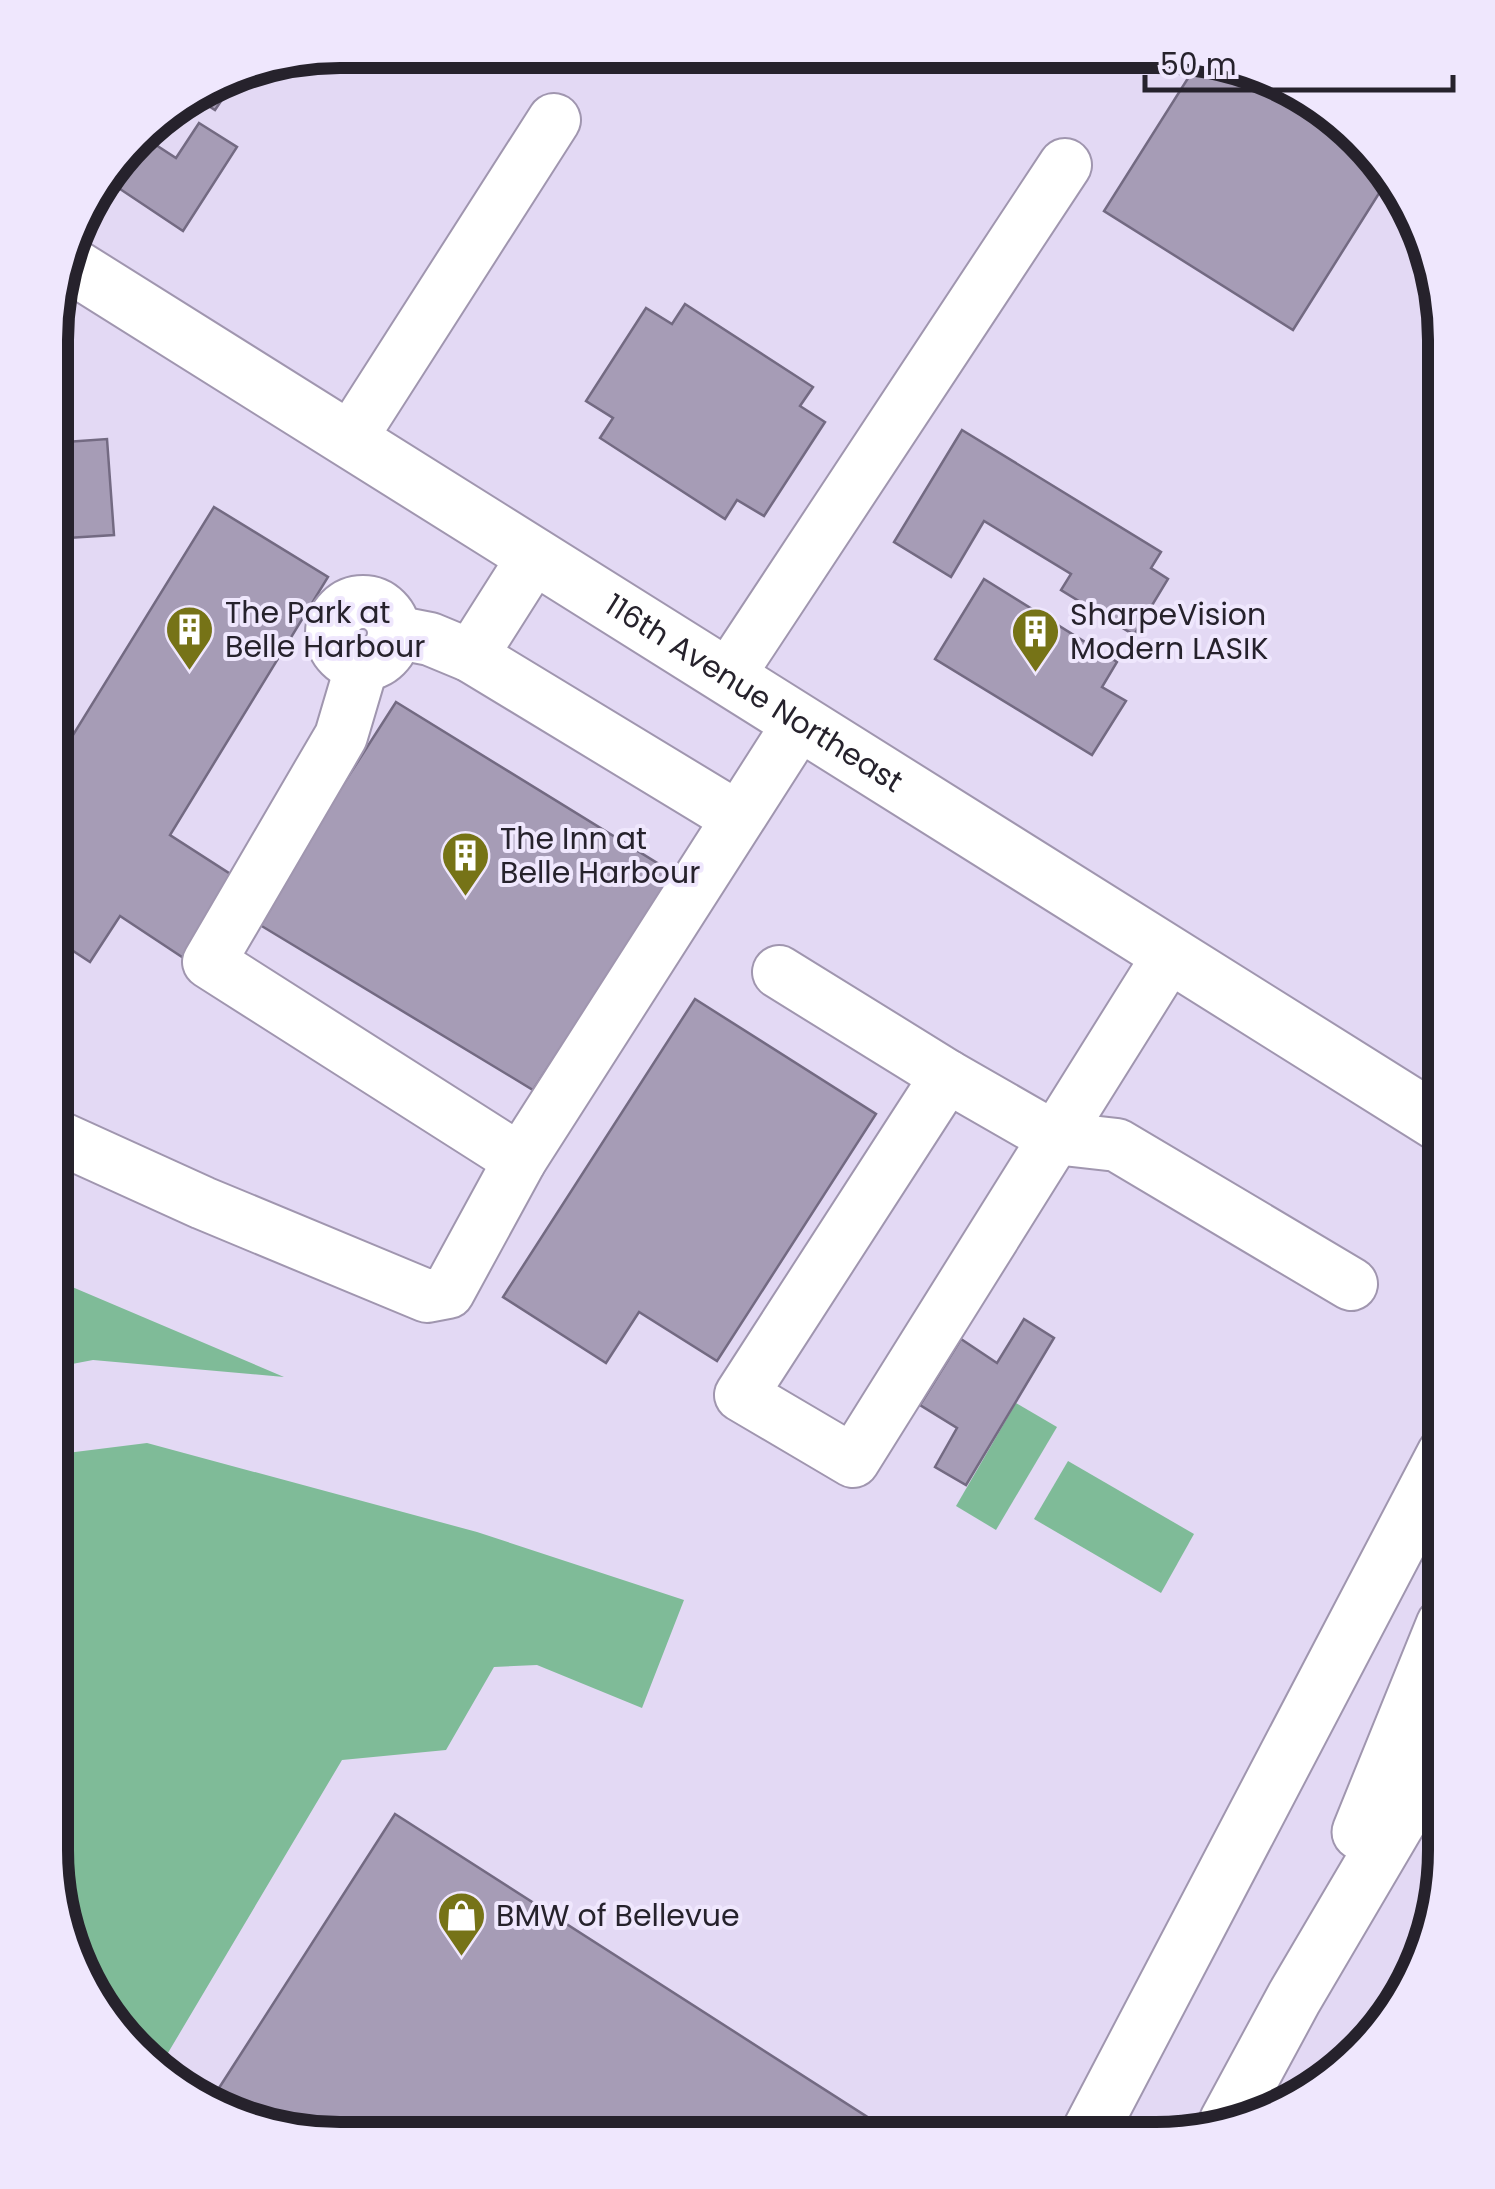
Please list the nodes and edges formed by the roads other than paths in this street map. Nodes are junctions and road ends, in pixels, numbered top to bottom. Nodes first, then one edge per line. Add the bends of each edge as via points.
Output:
1 (554, 120) dead end
2 (1065, 165) dead end
3 (77, 269) edge
4 (350, 439) junction
5 (535, 555) junction
6 (471, 656) junction
7 (728, 676) junction
8 (800, 722) junction
9 (738, 818) junction
10 (1170, 954) junction
11 (779, 972) dead end
12 (948, 1076) junction
13 (1427, 1116) edge
14 (1055, 1138) junction
15 (67, 1141) edge
16 (520, 1160) junction
17 (1351, 1284) dead end
18 (1427, 1487) edge
19 (1427, 1667) edge
20 (1427, 1772) edge
21 (1294, 1998) junction
22 (1234, 2109) edge
23 (1095, 2122) edge

1 - 4 lane
2 - 7 lane
3 - 4 main road, 116th Avenue Northeast
4 - 5 main road, 116th Avenue Northeast
5 - 6 lane
5 - 7 main road, 116th Avenue Northeast
6 - 9 lane
6 - 16 lane via 430,639 378,648 341,736 209,962
7 - 8 main road, 116th Avenue Northeast
8 - 9 lane
8 - 10 main road, 116th Avenue Northeast
9 - 16 lane
10 - 13 main road, 116th Avenue Northeast
10 - 14 lane
11 - 12 lane
12 - 14 lane
12 - 14 lane via 741,1395 853,1461
14 - 17 lane via 1116,1145
15 - 16 lane via 427,1296 448,1292
18 - 23 main road
19 - 21 main road
20 - 21 main road
21 - 22 main road

